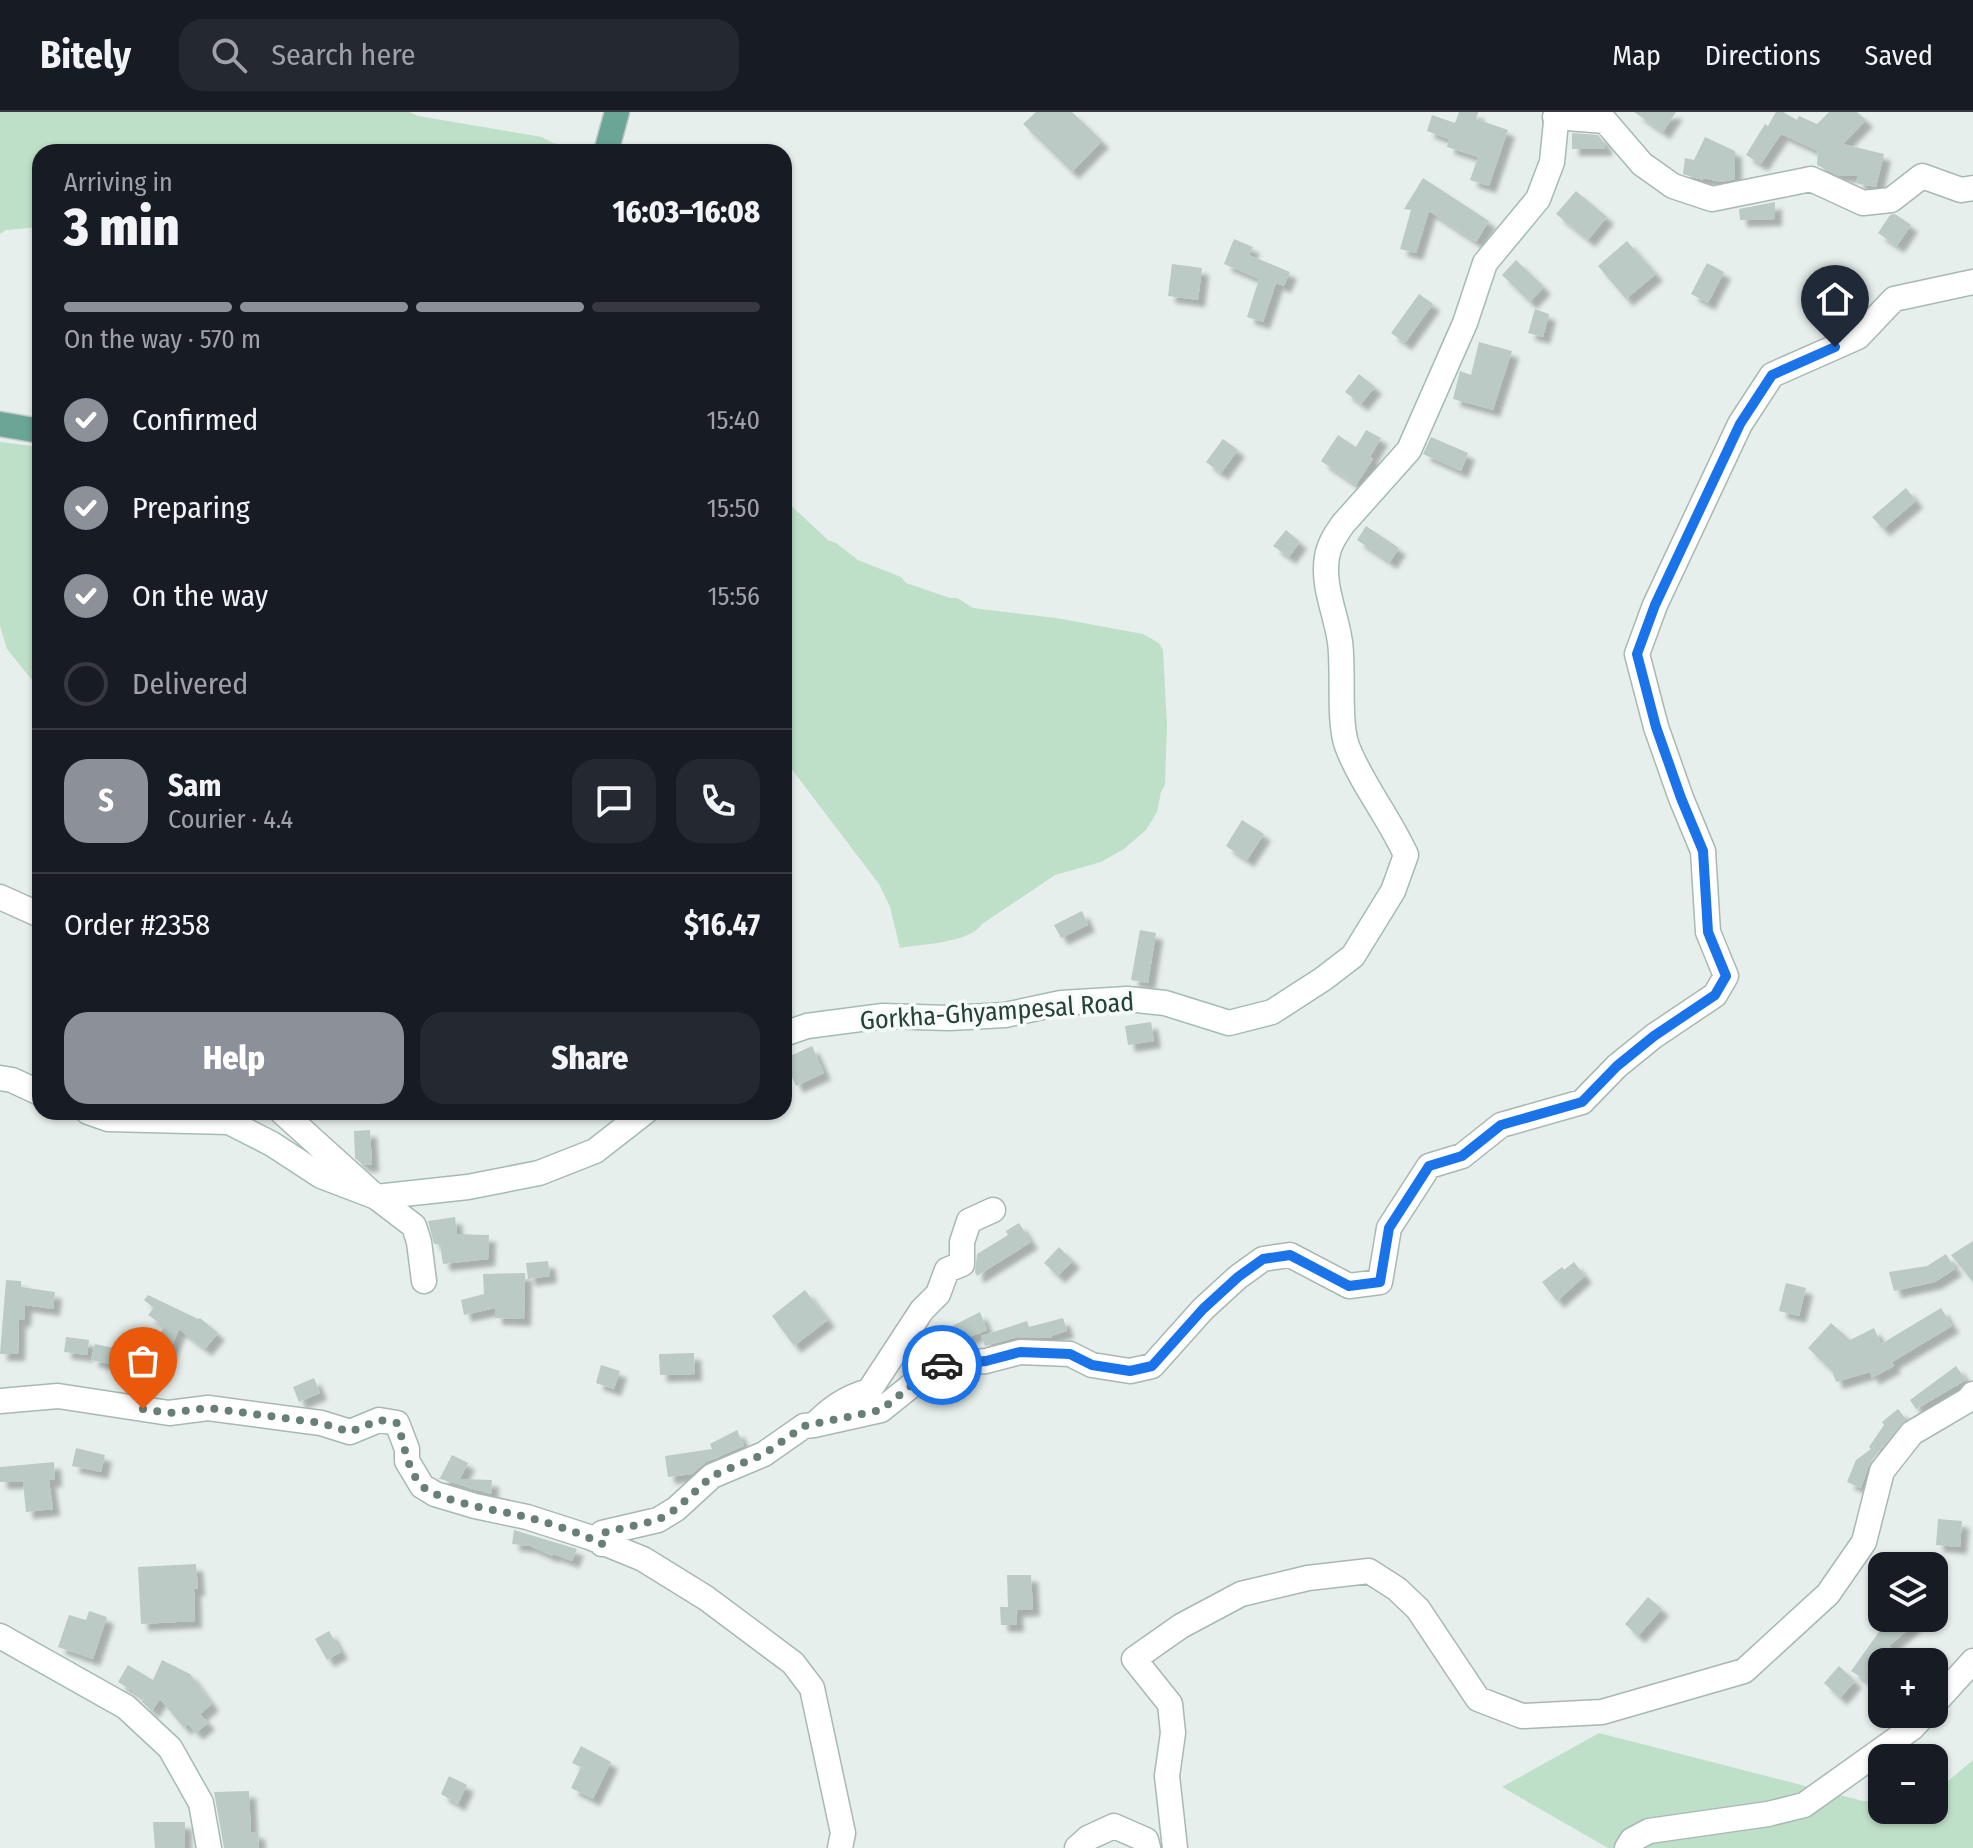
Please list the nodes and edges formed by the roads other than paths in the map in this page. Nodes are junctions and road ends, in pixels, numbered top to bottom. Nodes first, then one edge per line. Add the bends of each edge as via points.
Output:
1 (617, 112) edge
2 (1556, 114) edge
3 (608, 144) edge
4 (1973, 188) edge
5 (1973, 282) edge
6 (0, 424) edge
7 (32, 430) edge
8 (0, 897) edge
9 (32, 911) edge
10 (792, 1031) edge
11 (0, 1078) edge
12 (32, 1089) edge
13 (148, 1120) edge
14 (291, 1120) edge
15 (635, 1120) edge
16 (376, 1197) junction
17 (993, 1210) dead end
18 (424, 1281) dead end
19 (1973, 1394) edge
20 (0, 1401) edge
21 (814, 1425) junction
22 (602, 1544) junction
23 (0, 1636) edge
24 (1973, 1661) edge
25 (1948, 1689) edge
26 (1912, 1728) edge
27 (209, 1848) edge
28 (840, 1848) edge
29 (1077, 1848) edge
30 (1148, 1848) edge
31 (1175, 1848) edge
32 (1627, 1848) edge

1 - 3 main road
2 - 4 street via 1605,121 1642,164 1673,186 1712,199 1811,179 1863,203 1891,200 1922,176 1961,190
2 - 10 street, Gorkha-Ghyampesal Road via 1552,162 1538,199 1485,263 1465,323 1409,450 1343,524 1327,555 1329,596 1340,642 1346,743 1406,855 1393,891 1353,956 1272,1012 1229,1023 1165,1003 1127,999 1061,1003 1005,1015 883,1016
5 - 21 street via 1894,299 1858,337 1772,375 1740,424 1637,654 1656,727 1703,851 1708,932 1726,976 1715,995 1654,1036 1582,1102 1501,1125 1462,1156 1429,1166 1389,1228 1380,1282 1349,1286 1290,1255 1263,1259 1203,1309 1152,1366 1130,1371 1092,1365 1070,1354 1020,1352 937,1365 881,1410
6 - 7 main road
8 - 9 street
11 - 12 street
13 - 16 street via 229,1122 321,1176
14 - 16 street
15 - 16 street via 595,1151 539,1173
16 - 18 street via 414,1226
17 - 21 street via 969,1221 962,1264 947,1270 938,1294 869,1391 853,1395
19 - 31 street via 1912,1433 1882,1471 1864,1542 1828,1594 1744,1671 1602,1712 1522,1716 1478,1699 1418,1609 1369,1571 1241,1594 1181,1626 1134,1659 1170,1704 1173,1733 1167,1776
20 - 22 street via 58,1396 169,1413 208,1408 321,1423 350,1432 379,1420 397,1423 407,1461 422,1486 435,1494 527,1517
21 - 22 street via 712,1476 658,1520 602,1533
22 - 28 street via 643,1559 706,1598 793,1663 812,1688 843,1833
23 - 27 street via 126,1707 170,1748 201,1803
24 - 25 street
26 - 32 street via 1804,1805 1649,1831
29 - 30 street via 1114,1826 1146,1840

